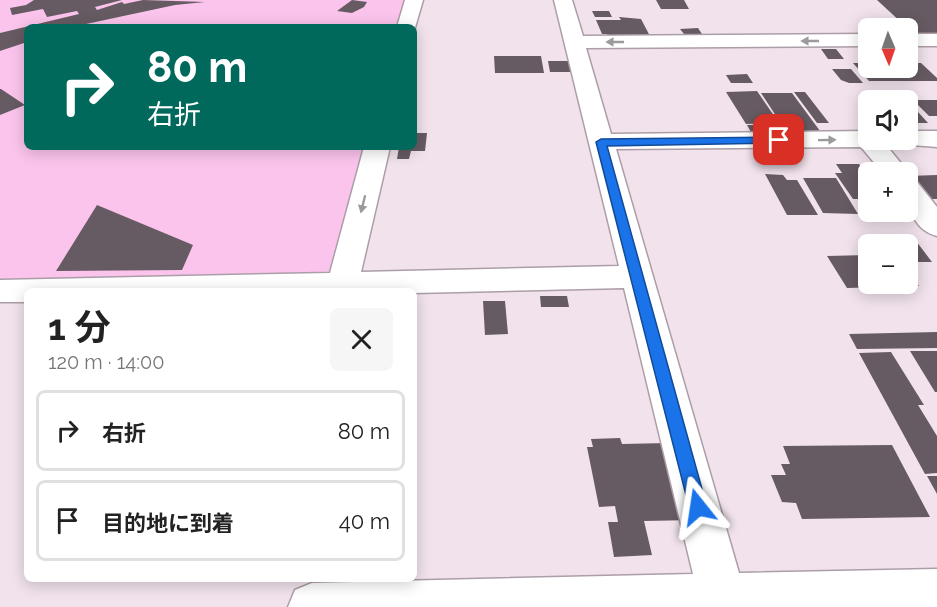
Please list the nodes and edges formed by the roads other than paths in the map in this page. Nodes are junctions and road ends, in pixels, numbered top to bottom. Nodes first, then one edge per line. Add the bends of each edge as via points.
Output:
1 (414, 0) edge
2 (563, 0) edge
3 (408, 24) edge
4 (858, 40) edge
5 (918, 40) edge
6 (937, 40) edge
7 (574, 42) junction
8 (858, 139) edge
9 (918, 139) edge
10 (937, 139) edge
11 (601, 142) junction
12 (376, 150) edge
13 (878, 150) edge
14 (887, 162) edge
15 (918, 202) edge
16 (937, 227) edge
17 (637, 277) junction
18 (343, 282) junction
19 (114, 288) edge
20 (24, 290) edge
21 (0, 291) edge
22 (937, 592) edge
23 (723, 599) junction
24 (312, 607) edge

1 - 3 street
2 - 7 street
4 -> 7 street
5 - 6 street
7 - 11 street
11 -> 8 street
9 - 10 street
11 - 17 street
12 -> 18 street
13 - 14 street
15 - 16 street
17 - 18 street
17 - 23 street
18 - 19 street
20 - 21 street
22 - 23 street
23 - 24 street

